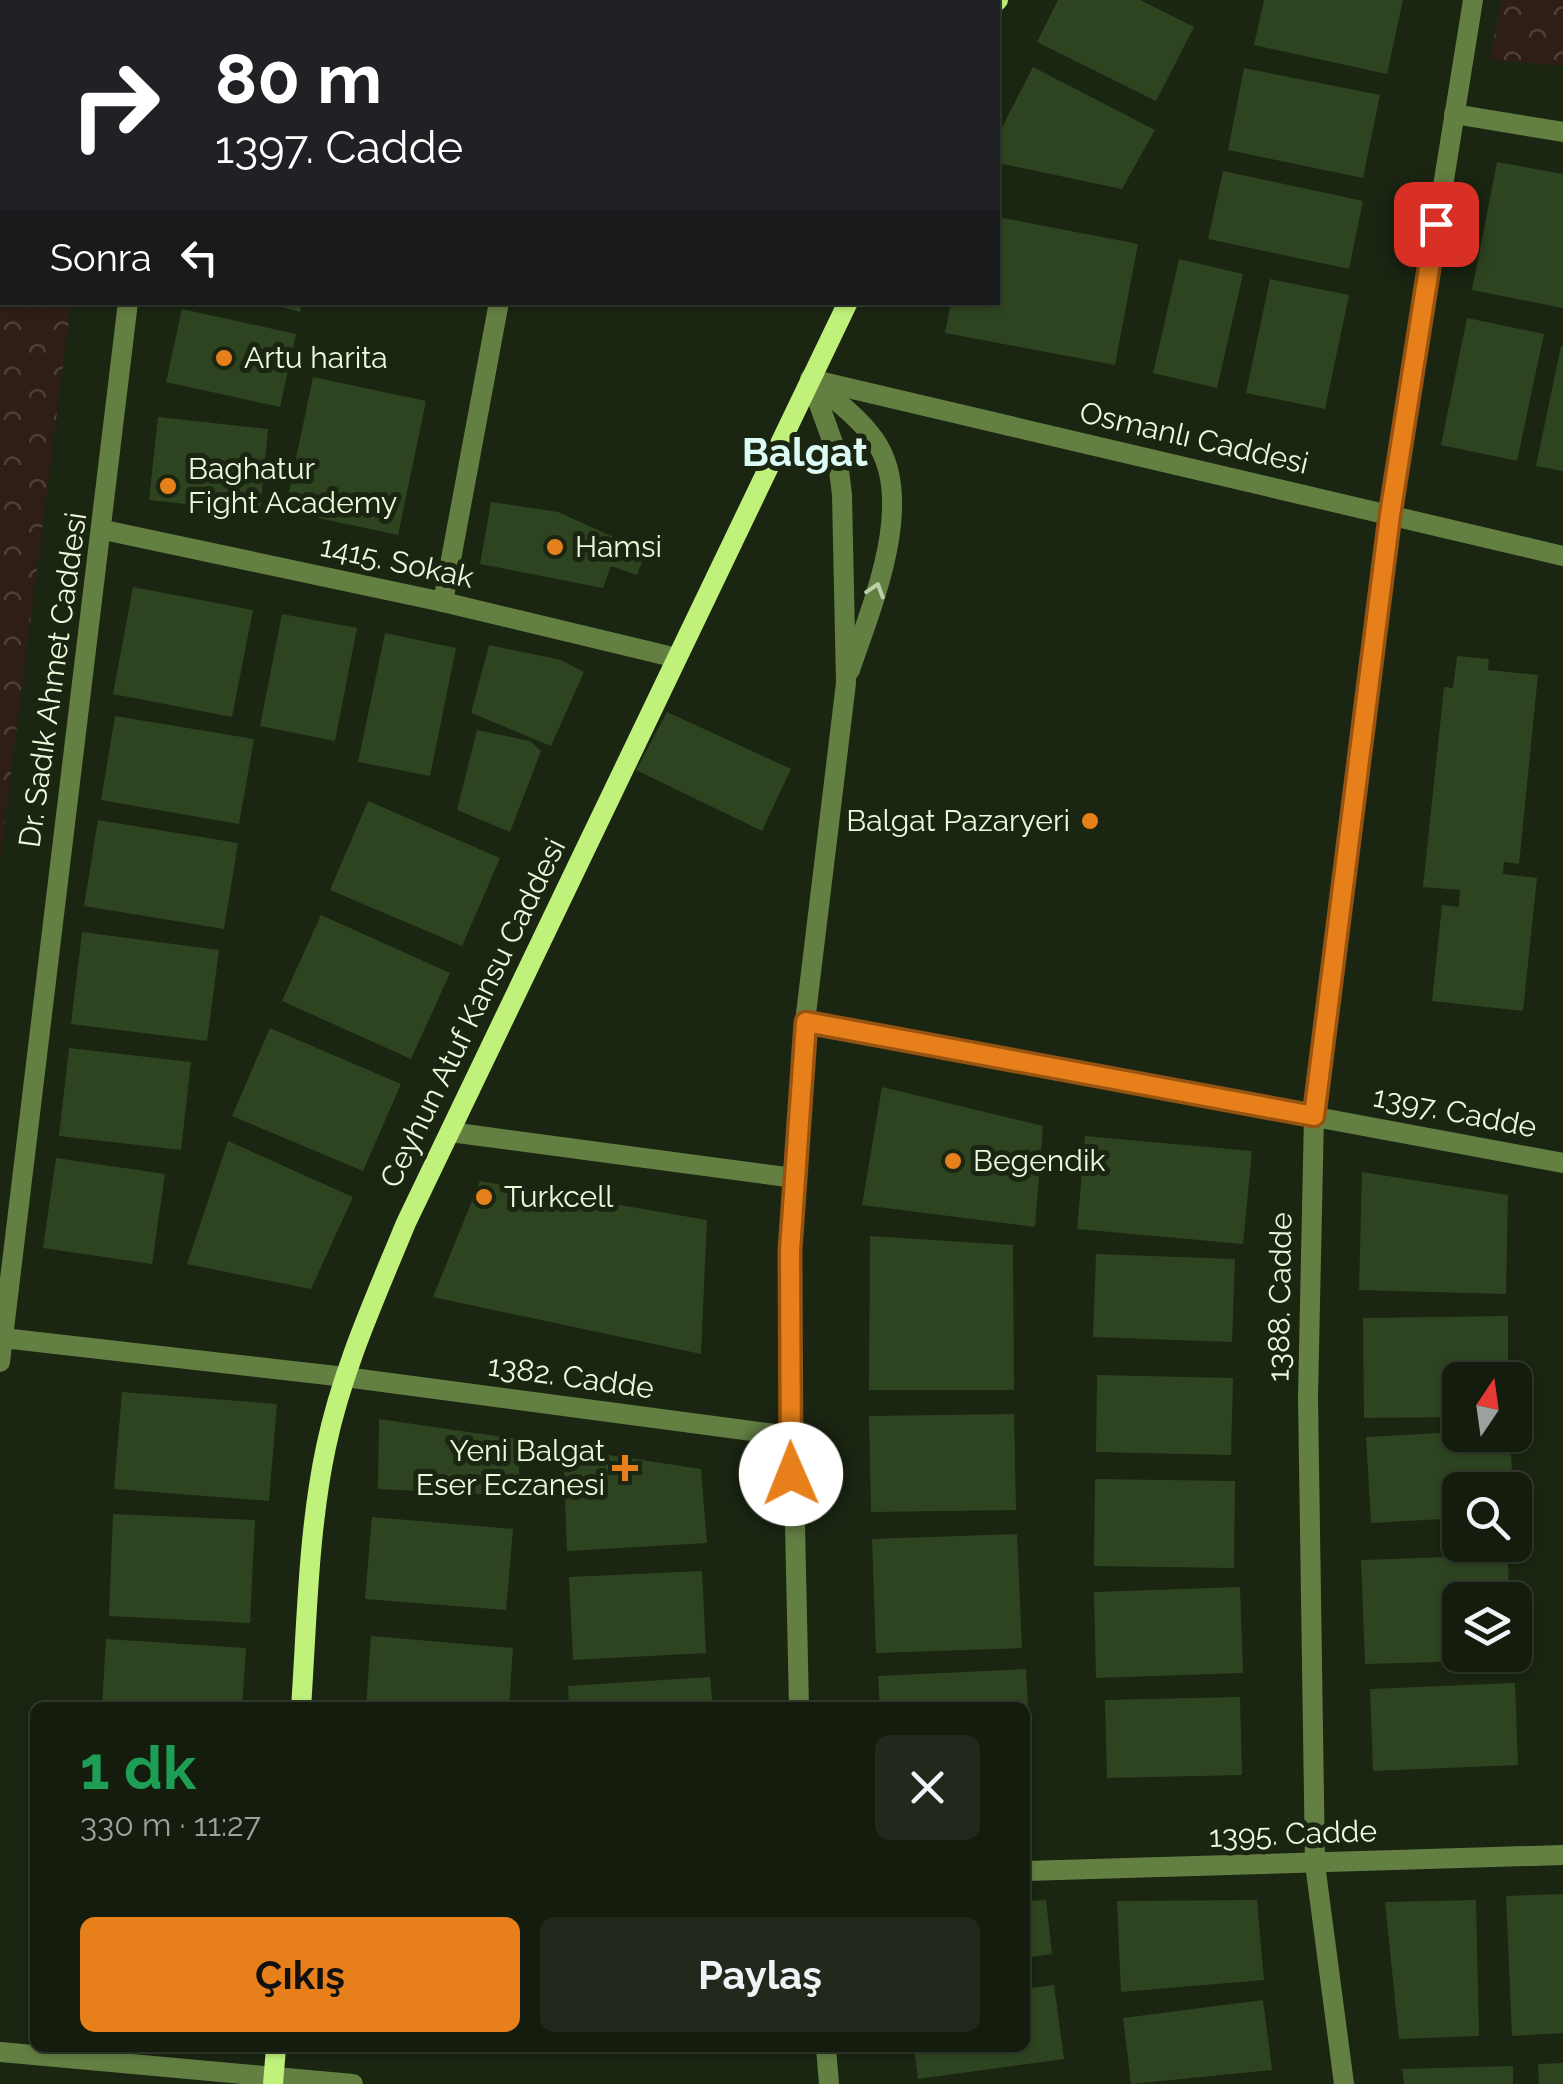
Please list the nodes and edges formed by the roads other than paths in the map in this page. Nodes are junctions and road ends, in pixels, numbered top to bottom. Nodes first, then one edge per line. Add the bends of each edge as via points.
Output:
1 (1473, 0) edge
2 (1454, 114) junction
3 (1563, 132) edge
4 (128, 305) edge
5 (498, 305) edge
6 (847, 305) edge
7 (810, 379) junction
8 (1390, 515) junction
9 (104, 530) junction
10 (1563, 556) edge
11 (443, 602) junction
12 (677, 658) junction
13 (846, 683) junction
14 (806, 1022) junction
15 (1314, 1116) junction
16 (450, 1132) junction
17 (1563, 1162) edge
18 (794, 1178) junction
19 (4, 1338) junction
20 (0, 1362) edge
21 (345, 1377) junction
22 (790, 1436) junction
23 (301, 1702) edge
24 (799, 1702) edge
25 (1563, 1855) edge
26 (1315, 1864) junction
27 (1030, 1871) edge
28 (0, 2052) edge
29 (276, 2052) edge
30 (826, 2052) edge
31 (274, 2080) edge
32 (353, 2084) edge
33 (829, 2084) edge
34 (1344, 2084) edge

1 - 2 street, 1388. Cadde
2 - 3 street
2 - 8 street, 1388. Cadde
4 - 9 street, Dr. Sadık Ahmet Caddesi
5 - 11 street
6 - 7 main road, Ceyhun Atuf Kansu Caddesi
7 - 8 street, Osmanlı Caddesi
7 - 12 main road, Ceyhun Atuf Kansu Caddesi
7 - 13 street via 837,454 842,494
13 -> 7 street via 891,536 888,477 876,441
8 - 10 street, Osmanlı Caddesi
8 - 15 street, 1388. Cadde
9 - 11 street, 1415. Sokak
9 - 19 street, Dr. Sadık Ahmet Caddesi via 41,998
11 - 12 street, 1415. Sokak
12 - 16 main road, Ceyhun Atuf Kansu Caddesi
13 - 14 street
14 - 15 street, 1397. Cadde
14 - 18 street
15 - 17 street, 1397. Cadde
15 - 26 street, 1388. Cadde via 1308,1397
16 - 18 street
16 - 21 main road, Ceyhun Atuf Kansu Caddesi
18 - 22 street
19 - 20 street, Dr. Sadık Ahmet Caddesi
19 - 21 street, 1382. Cadde
21 - 22 street, 1382. Cadde
21 - 23 main road, Ceyhun Atuf Kansu Caddesi via 314,1527
22 - 24 street
25 - 26 street, 1395. Cadde
26 - 27 street, 1395. Cadde
26 - 34 street, 1388. Cadde
28 - 31 street
29 - 31 main road
30 - 33 street
31 - 32 street

